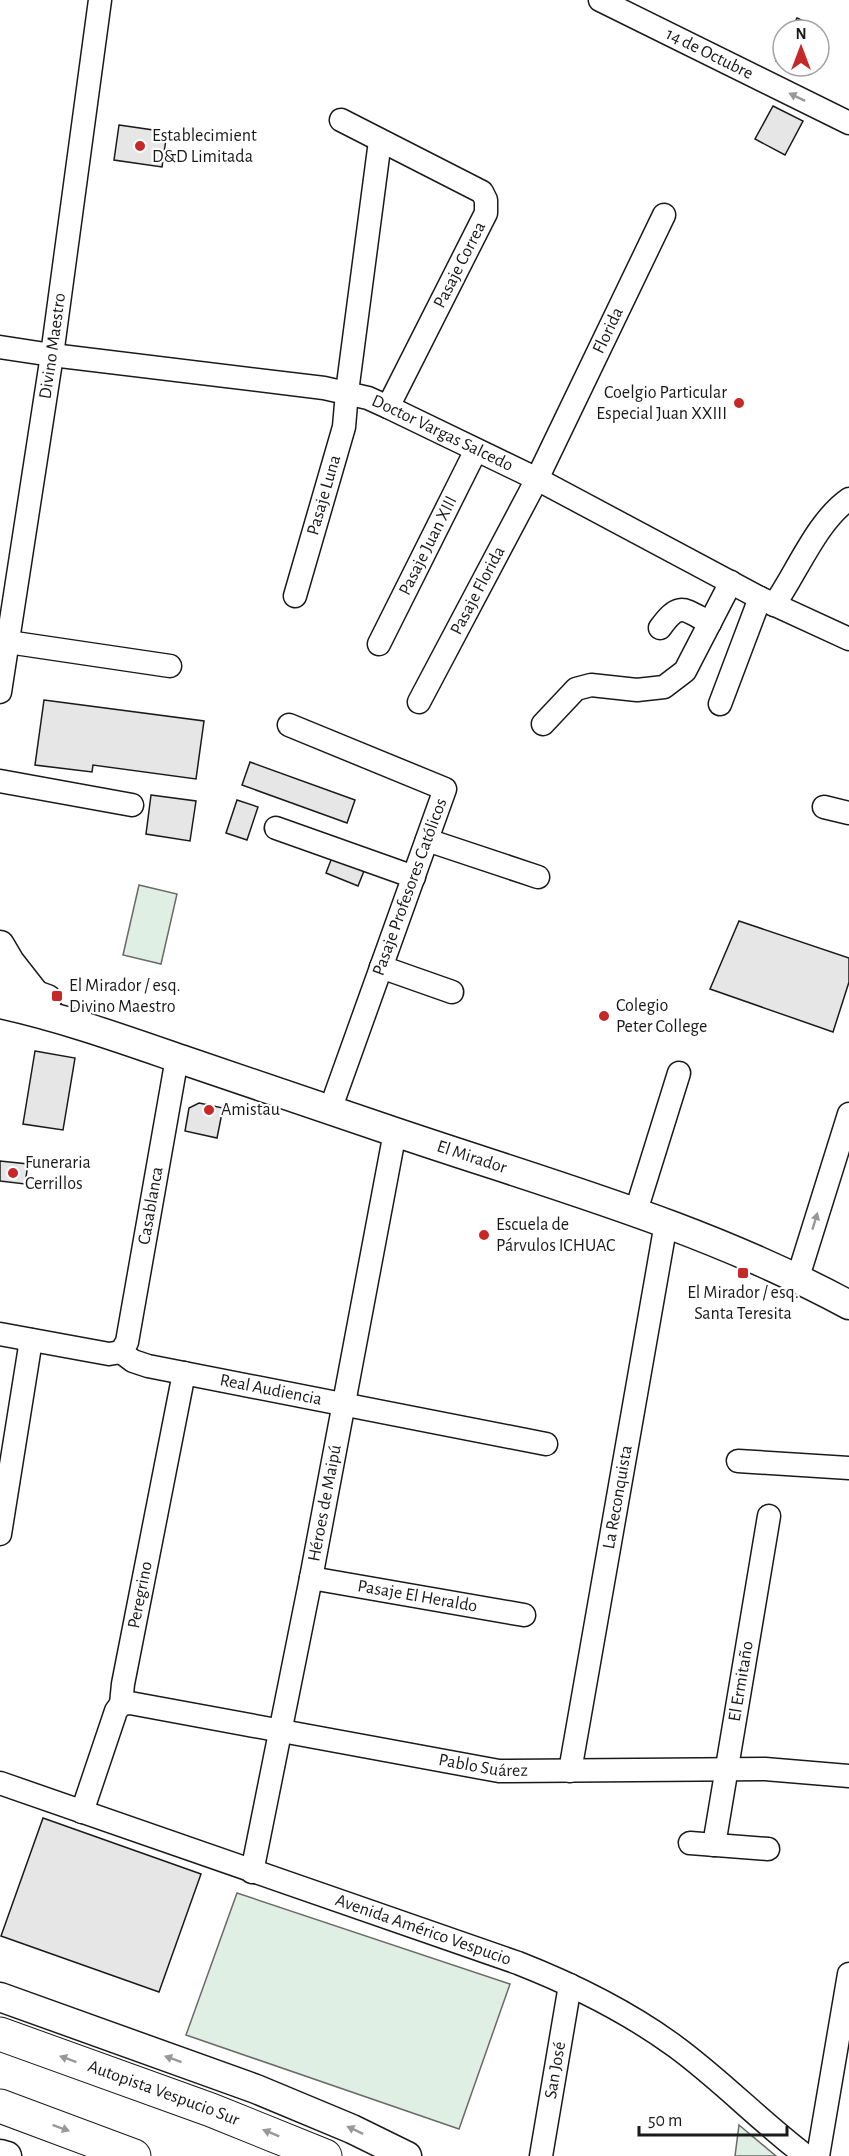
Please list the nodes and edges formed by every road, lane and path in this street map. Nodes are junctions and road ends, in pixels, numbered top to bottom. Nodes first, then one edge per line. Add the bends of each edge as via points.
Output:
1 (100, 0) edge
2 (600, 0) edge
3 (341, 120) dead end
4 (849, 123) edge
5 (380, 141) junction
6 (664, 215) dead end
7 (0, 347) edge
8 (52, 355) junction
9 (347, 392) junction
10 (388, 407) junction
11 (477, 450) junction
12 (537, 479) junction
13 (849, 499) edge
14 (731, 582) junction
15 (295, 596) dead end
16 (767, 602) junction
17 (710, 623) junction
18 (660, 628) dead end
19 (849, 639) edge
20 (8, 642) junction
21 (379, 644) dead end
22 (171, 666) dead end
23 (0, 692) edge
24 (419, 702) dead end
25 (720, 704) dead end
26 (543, 724) dead end
27 (289, 725) dead end
28 (0, 781) edge
29 (132, 805) dead end
30 (824, 807) dead end
31 (849, 813) edge
32 (276, 828) dead end
33 (427, 840) junction
34 (414, 877) junction
35 (538, 878) dead end
36 (0, 945) edge
37 (381, 967) junction
38 (0, 982) edge
39 (453, 992) dead end
40 (35, 994) junction
41 (0, 1004) edge
42 (88, 1027) junction
43 (177, 1058) junction
44 (679, 1073) dead end
45 (330, 1110) junction
46 (849, 1114) edge
47 (395, 1132) junction
48 (636, 1212) junction
49 (666, 1223) junction
50 (798, 1277) junction
51 (849, 1305) edge
52 (0, 1334) edge
53 (31, 1340) junction
54 (121, 1352) junction
55 (184, 1373) junction
56 (343, 1404) junction
57 (546, 1444) dead end
58 (738, 1461) dead end
59 (849, 1468) edge
60 (769, 1516) dead end
61 (0, 1534) edge
62 (310, 1578) junction
63 (524, 1615) dead end
64 (121, 1704) junction
65 (281, 1730) junction
66 (727, 1770) junction
67 (570, 1771) junction
68 (849, 1776) edge
69 (0, 1783) edge
70 (82, 1812) junction
71 (690, 1843) dead end
72 (714, 1845) junction
73 (768, 1849) dead end
74 (252, 1872) junction
75 (849, 1974) edge
76 (570, 1985) junction
77 (0, 1996) edge
78 (0, 2034) edge
79 (0, 2106) edge
80 (0, 2154) edge
81 (7, 2156) edge
82 (134, 2156) edge
83 (325, 2156) edge
84 (407, 2156) edge
85 (541, 2156) edge
86 (806, 2156) edge
87 (818, 2156) edge

1 - 8 street, Divino Maestro
4 -> 2 street, 14 de Octubre
3 - 5 street, Pasaje Correa
5 - 9 street
5 - 10 street, Pasaje Correa via 482,192 486,200 486,213
6 - 12 street, Florida
7 - 8 street, Doctor Vargas Salcedo
8 - 9 street, Doctor Vargas Salcedo
8 - 20 street, Divino Maestro
9 - 10 street, Doctor Vargas Salcedo
9 - 15 street, Pasaje Luna via 344,427
10 - 11 street, Doctor Vargas Salcedo
11 - 12 street, Doctor Vargas Salcedo
11 - 21 street, Pasaje Juan XIII
12 - 14 street, Doctor Vargas Salcedo
12 - 24 street, Pasaje Florida
13 - 16 street via 818,533 788,585
14 - 16 street, Doctor Vargas Salcedo
14 - 17 street
16 - 19 street, Doctor Vargas Salcedo
16 - 25 street
17 - 18 street via 685,610 671,614
17 - 26 street via 685,671 664,687 638,690 591,685 576,689
20 - 22 street
20 - 23 street, Divino Maestro
27 - 33 street, Pasaje Profesores Católicos via 445,789
28 - 29 street
30 - 31 street
32 - 34 street
33 - 34 street, Pasaje Profesores Católicos
33 - 35 street
34 - 37 street, Pasaje Profesores Católicos
36 - 40 main road
37 - 39 street
37 - 45 street, Pasaje Profesores Católicos
38 - 40 main road, El Mirador
40 - 42 main road, El Mirador
41 - 42 main road, El Mirador
42 - 43 main road, El Mirador
43 - 45 main road, El Mirador
43 - 54 street, Casablanca via 127,1342
44 - 48 street
45 - 47 main road, El Mirador
50 -> 46 street
47 - 48 main road, El Mirador
47 - 56 street, Héroes de Maipú
48 - 49 main road, El Mirador
49 - 50 main road, El Mirador
49 - 67 street, La Reconquista
50 - 51 main road, El Mirador
52 - 53 street, Real Audiencia
53 - 54 street, Real Audiencia via 109,1354
53 - 61 street
54 - 55 street, Real Audiencia via 140,1365
55 - 56 street, Real Audiencia
55 - 64 street, Peregrino
56 - 57 street, Real Audiencia
56 - 62 street, Héroes de Maipú
58 - 59 street
60 - 66 street, El Ermitaño
62 - 63 street, Pasaje El Heraldo
62 - 65 street, Héroes de Maipú
64 - 65 street, Pablo Suárez
64 - 70 street, Peregrino
65 - 67 street, Pablo Suárez via 481,1769
65 - 74 street, Héroes de Maipú
66 - 67 street, Pablo Suárez
66 - 68 street, Pablo Suárez
66 - 72 street, El Ermitaño
69 - 70 street, Avenida Américo Vespucio
70 - 74 street, Avenida Américo Vespucio
71 - 72 street
72 - 73 street
74 - 76 street, Avenida Américo Vespucio via 518,1963
75 - 87 street
76 - 85 street, San José
76 - 86 street, Avenida Américo Vespucio via 623,2012 677,2048
84 -> 77 main road via 266,2092
83 -> 78 highway, Autopista Vespucio Sur via 211,2110
79 -> 82 highway
80 - 81 main road

